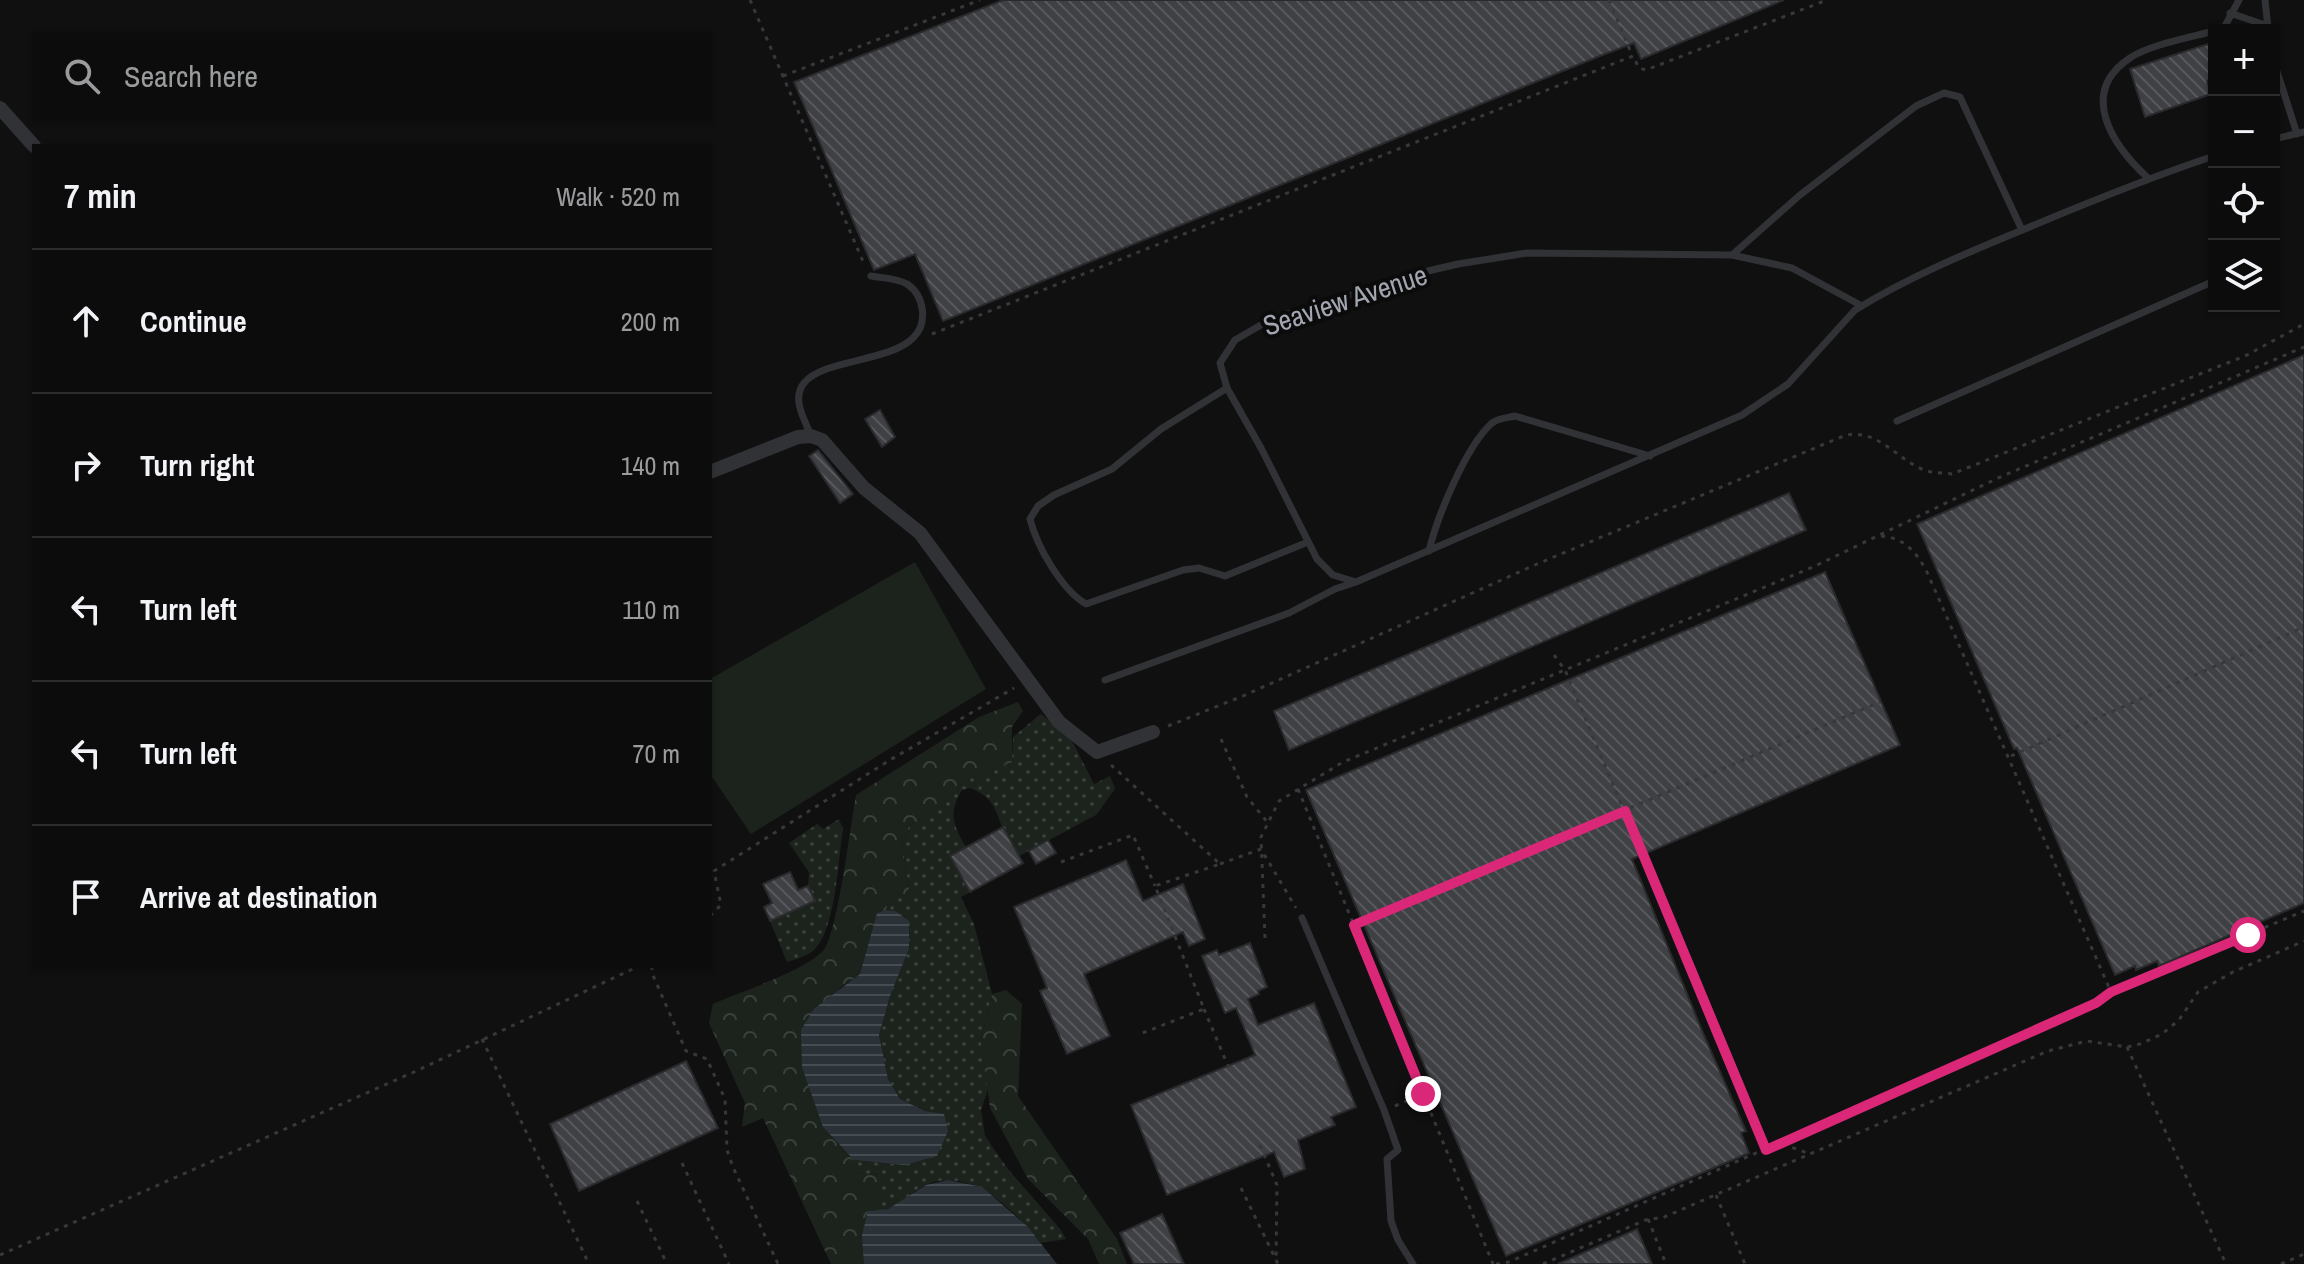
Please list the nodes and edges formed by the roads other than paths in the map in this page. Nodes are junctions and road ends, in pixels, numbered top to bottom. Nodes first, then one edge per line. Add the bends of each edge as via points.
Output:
1 (2239, 0) edge
2 (2265, 0) edge
3 (2230, 13) junction
4 (2226, 24) edge
5 (2258, 24) edge
6 (2268, 24) edge
7 (2208, 33) edge
8 (2280, 78) edge
9 (0, 108) edge
10 (2300, 133) edge
11 (2280, 138) edge
12 (32, 144) edge
13 (2208, 158) edge
14 (2148, 178) junction
15 (2022, 230) junction
16 (1732, 255) junction
17 (871, 276) road end
18 (2208, 284) edge
19 (1862, 306) junction
20 (1227, 388) junction
21 (1897, 421) dead end
22 (811, 436) junction
23 (1650, 456) junction
24 (712, 471) edge
25 (1308, 542) junction
26 (1429, 551) junction
27 (1356, 582) junction
28 (1105, 680) dead end
29 (1153, 732) road end
30 (1302, 918) road end
31 (1413, 1264) edge

1 - 3 lane
2 - 6 lane
3 - 4 lane
3 - 5 lane
7 - 14 lane via 2132,56 2107,80 2103,109 2113,135
8 - 10 lane
9 - 12 street
10 - 11 lane
13 - 14 lane
14 - 15 lane
15 - 16 lane via 1960,97 1944,93 1916,106 1859,148
15 - 19 lane
16 - 19 lane, Seaview Avenue via 1792,268
16 - 20 lane, Seaview Avenue via 1527,253 1398,278 1273,318 1235,340 1220,363
17 - 22 lane via 905,282 914,290 923,311 922,325 908,343 804,383 798,394
18 - 21 lane
19 - 23 lane via 1788,384 1742,415
20 - 25 lane
20 - 25 lane via 1161,429 1112,469 1038,506 1030,519 1035,538 1073,596 1086,604 1183,570 1199,568 1225,576
22 - 24 street
22 - 29 street via 822,440 864,488 920,533 1059,722 1097,752
23 - 26 lane
23 - 26 lane via 1515,416 1494,420 1452,488
25 - 27 lane via 1333,575
26 - 27 lane
27 - 28 lane via 1289,613
30 - 31 lane via 1398,1150 1387,1159 1391,1221

